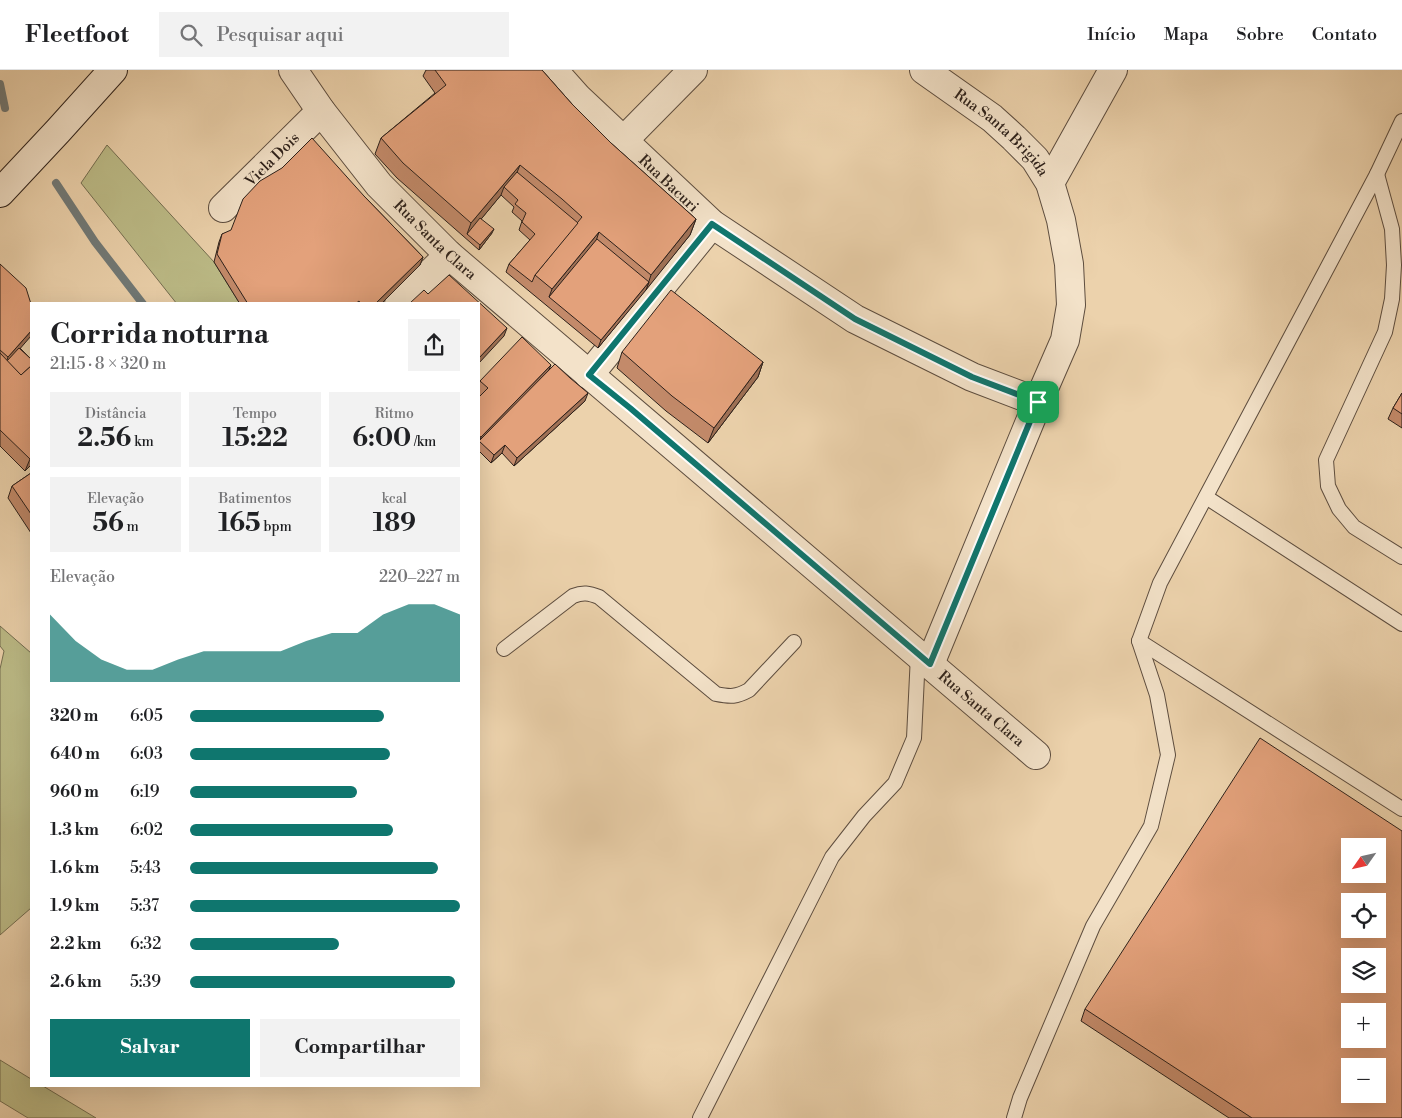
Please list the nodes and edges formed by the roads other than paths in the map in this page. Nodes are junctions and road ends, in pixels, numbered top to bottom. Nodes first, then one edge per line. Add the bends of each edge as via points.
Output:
1 (113, 70) edge
2 (293, 70) edge
3 (553, 70) edge
4 (693, 70) edge
5 (924, 70) edge
6 (1113, 70) edge
7 (320, 111) junction
8 (1402, 121) edge
9 (623, 141) junction
10 (1377, 174) junction
11 (1050, 183) junction
12 (0, 193) edge
13 (223, 208) dead end
14 (712, 224) junction
15 (450, 255) junction
16 (401, 302) edge
17 (589, 375) junction
18 (1038, 402) junction
19 (1206, 497) junction
20 (1402, 556) edge
21 (1402, 624) edge
22 (1139, 641) junction
23 (794, 642) dead end
24 (504, 649) dead end
25 (924, 660) junction
26 (1036, 755) dead end
27 (1402, 809) edge
28 (700, 1118) edge
29 (1014, 1118) edge

1 - 12 street
2 - 7 street, Rua Santa Clara
3 - 9 street, Rua Bacuri
4 - 9 street
5 - 11 street, Rua Santa Brigida via 992,118 1034,159
6 - 11 street
7 - 13 street, Viela Dois
7 - 15 street, Rua Santa Clara via 379,185
8 - 10 lane
9 - 14 street, Rua Bacuri
10 - 19 lane
10 - 20 lane via 1392,228 1392,299 1385,332 1326,460 1328,486 1339,509 1354,526
11 - 18 street, Rua Santa Brigida via 1062,220 1071,305 1065,340
14 - 17 street
14 - 18 street, Rua Bacuri via 855,319 972,377
15 - 16 street
15 - 17 street, Rua Santa Clara
17 - 25 street, Rua Santa Clara
18 - 25 street, Rua Santa Brigida
19 - 21 lane
19 - 22 lane via 1160,583
22 - 27 lane
22 - 29 lane via 1157,696 1168,755 1151,826 1093,926
23 - 24 lane via 749,690 739,695 716,694 599,597 582,593 573,596
25 - 26 street, Rua Santa Clara
25 - 28 lane via 914,738 895,783 832,857

